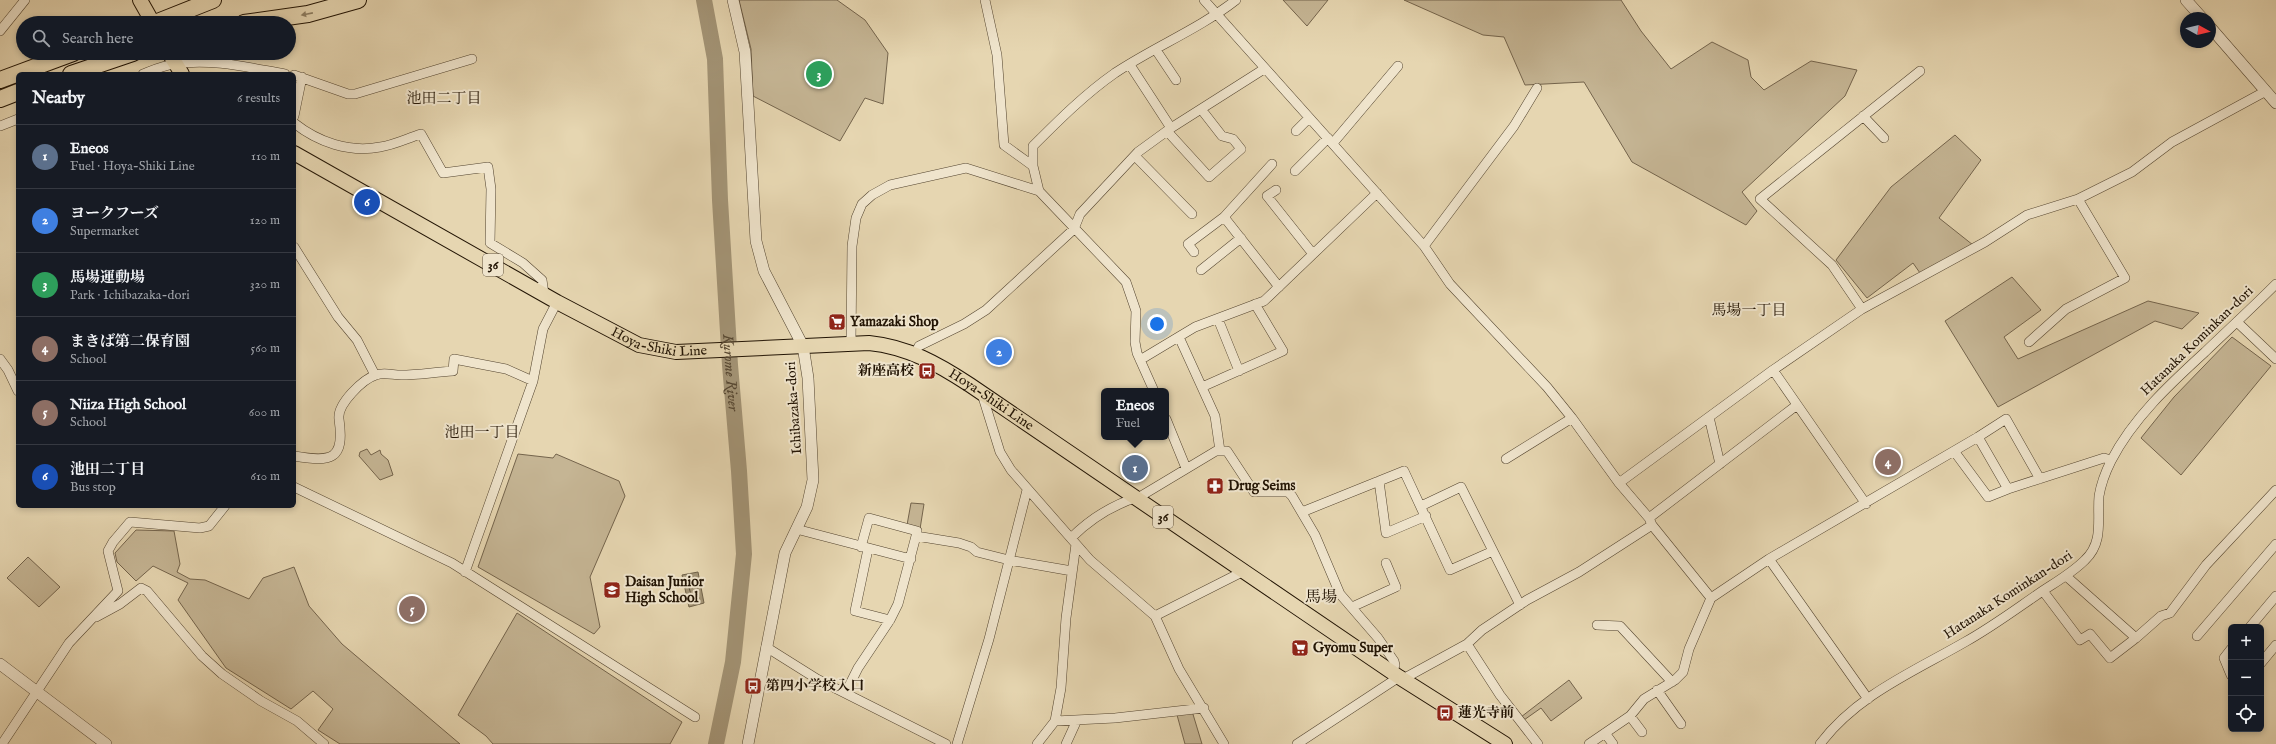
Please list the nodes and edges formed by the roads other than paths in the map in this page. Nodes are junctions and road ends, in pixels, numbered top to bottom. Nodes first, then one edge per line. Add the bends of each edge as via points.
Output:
1 (25, 0) edge
2 (140, 0) edge
3 (213, 0) edge
4 (358, 0) edge
5 (734, 0) edge
6 (985, 0) edge
7 (1204, 0) edge
8 (1236, 0) edge
9 (2186, 0) edge
10 (2197, 12) edge
11 (1218, 14) junction
12 (152, 16) edge
13 (172, 16) edge
14 (294, 16) edge
15 (0, 31) edge
16 (2216, 35) edge
17 (1156, 50) junction
18 (472, 59) dead end
19 (54, 60) edge
20 (112, 60) edge
21 (1130, 65) junction
22 (172, 66) edge
23 (1398, 66) dead end
24 (1264, 69) junction
25 (1920, 71) dead end
26 (22, 72) edge
27 (77, 72) edge
28 (150, 72) edge
29 (274, 72) edge
30 (16, 74) edge
31 (298, 76) edge
32 (0, 80) edge
33 (1176, 80) dead end
34 (1537, 88) dead end
35 (2266, 91) junction
36 (16, 93) edge
37 (296, 96) edge
38 (0, 99) edge
39 (2276, 103) edge
40 (1201, 109) junction
41 (1863, 116) junction
42 (1309, 118) junction
43 (16, 120) edge
44 (296, 124) edge
45 (0, 126) edge
46 (1169, 130) junction
47 (1296, 131) dead end
48 (1884, 138) dead end
49 (1331, 140) junction
50 (296, 154) edge
51 (1135, 156) junction
52 (1272, 164) dead end
53 (1032, 166) junction
54 (1295, 171) dead end
55 (1276, 190) dead end
56 (1039, 191) junction
57 (1377, 192) junction
58 (2078, 199) junction
59 (1192, 214) dead end
60 (1224, 216) junction
61 (1074, 229) junction
62 (1241, 238) junction
63 (1424, 246) junction
64 (296, 250) edge
65 (1194, 252) dead end
66 (1313, 254) junction
67 (1201, 270) dead end
68 (2276, 284) edge
69 (1279, 287) junction
70 (544, 294) junction
71 (557, 302) junction
72 (1255, 304) junction
73 (1862, 309) junction
74 (1218, 319) junction
75 (2237, 322) junction
76 (1179, 337) junction
77 (2029, 342) dead end
78 (852, 343) junction
79 (803, 346) junction
80 (915, 354) junction
81 (2276, 359) edge
82 (0, 360) edge
83 (1140, 360) junction
84 (1239, 370) junction
85 (1773, 370) junction
86 (4, 372) edge
87 (375, 376) junction
88 (533, 381) junction
89 (1202, 387) junction
90 (16, 388) edge
91 (1153, 388) edge
92 (982, 394) junction
93 (1797, 405) junction
94 (1709, 417) junction
95 (1572, 418) junction
96 (1169, 426) edge
97 (1978, 437) junction
98 (1220, 451) junction
99 (1954, 451) junction
100 (296, 456) edge
101 (1506, 459) dead end
102 (2111, 460) junction
103 (1720, 464) junction
104 (1186, 468) junction
105 (2040, 479) junction
106 (1379, 481) junction
107 (1619, 483) junction
108 (296, 488) edge
109 (2008, 489) junction
110 (1027, 490) junction
111 (2276, 490) edge
112 (1135, 498) junction
113 (1866, 504) junction
114 (1421, 506) junction
115 (223, 508) edge
116 (1302, 512) junction
117 (1426, 516) junction
118 (1650, 521) junction
119 (796, 529) junction
120 (916, 536) junction
121 (1073, 541) junction
122 (2276, 544) edge
123 (864, 548) junction
124 (1493, 551) junction
125 (911, 559) junction
126 (1769, 559) junction
127 (1009, 560) junction
128 (1386, 563) dead end
129 (1072, 571) junction
130 (1244, 571) junction
131 (465, 572) junction
132 (2066, 576) junction
133 (2043, 591) junction
134 (2276, 596) edge
135 (1711, 598) junction
136 (1520, 605) junction
137 (1352, 607) junction
138 (1155, 616) junction
139 (890, 620) junction
140 (89, 621) junction
141 (2253, 624) edge
142 (1597, 625) dead end
143 (2197, 636) dead end
144 (2136, 638) junction
145 (1467, 644) junction
146 (2276, 645) edge
147 (766, 647) junction
148 (2228, 653) edge
149 (2264, 660) edge
150 (0, 664) edge
151 (2228, 668) edge
152 (1398, 676) junction
153 (1672, 682) junction
154 (1657, 690) junction
155 (846, 692) junction
156 (36, 693) junction
157 (1868, 699) junction
158 (1204, 708) junction
159 (1630, 716) junction
160 (695, 717) dead end
161 (1077, 720) junction
162 (1055, 721) junction
163 (1681, 724) dead end
164 (1642, 732) dead end
165 (1605, 733) junction
166 (936, 742) edge
167 (2, 744) edge
168 (106, 744) edge
169 (324, 744) edge
170 (748, 744) edge
171 (946, 744) edge
172 (958, 744) edge
173 (1037, 744) edge
174 (1066, 744) edge
175 (1224, 744) edge
176 (1297, 744) edge
177 (1505, 744) edge
178 (1538, 744) edge
179 (1589, 744) edge
180 (1613, 744) edge
181 (1820, 744) edge

1 - 15 street
2 - 12 main road
3 - 13 highway
4 -> 14 highway
5 - 79 street, Ichibazaka-dori via 745,52 756,241 764,271
6 - 53 street via 997,55 1004,145
7 - 11 street
8 - 11 street
9 - 10 street
11 - 17 street
11 - 24 street
16 - 35 street
17 - 21 street
17 - 33 street
18 - 31 street via 355,94 335,90
19 - 26 highway
20 - 27 highway
21 - 46 street
21 - 53 street via 1078,101 1033,146
22 - 28 street
22 - 29 street via 228,64
23 - 49 street
24 - 40 street
24 - 42 street
25 - 41 street
30 - 32 highway
31 - 37 street
34 - 63 street via 1510,132
35 - 39 street
35 - 58 street via 2172,142 2132,172
36 - 38 highway
40 - 46 street
40 - 46 street via 1222,136 1233,139 1241,149 1209,177
41 - 48 street
41 - 73 street via 1760,199 1832,265
42 - 47 street
42 - 49 street
43 - 45 street
44 - 70 street via 321,140 358,149 381,147 421,134 443,173 488,167 491,189 490,243 523,263 542,280
46 - 51 street
49 - 54 street
49 - 57 street
50 - 70 main road, Hoya-Shiki Line / 36
51 - 59 street
51 - 61 street via 1080,214
52 - 60 street
53 - 56 street
55 - 66 street via 1266,196
56 - 61 street
56 - 78 street via 966,168 890,185 872,194 859,211 852,246
57 - 63 street
57 - 66 street
58 - 73 street via 2027,215 1985,242
58 - 77 street via 2126,278 2066,308
60 - 62 street
60 - 65 street via 1188,244
61 - 80 street via 986,310 919,346
61 - 83 street via 1126,282 1136,311 1135,342
62 - 67 street
62 - 69 street
63 - 95 street via 1450,284
64 - 87 street via 338,317 357,340
66 - 69 street
68 - 75 street, Hatanaka Kominkan-dori
69 - 72 street via 1264,302
70 - 71 main road, Hoya-Shiki Line / 36
71 - 79 main road, Hoya-Shiki Line / 36 via 639,346 664,351
71 - 88 street via 540,338
72 - 74 street
72 - 84 street via 1283,351
73 - 85 street
74 - 76 street via 1195,327
74 - 84 street
75 - 81 street
75 - 102 street, Hatanaka Kominkan-dori via 2162,392
76 - 83 street
76 - 89 street
78 - 79 main road, Hoya-Shiki Line / 36
78 - 80 main road, Hoya-Shiki Line / 36 via 881,344
79 - 119 street, Ichibazaka-dori via 808,378 813,480 807,508
80 - 92 main road, Hoya-Shiki Line / 36 via 941,366
82 - 86 street
83 - 91 street
84 - 89 street
85 - 93 street
85 - 94 street
86 - 90 street
87 - 88 street via 452,371 454,359 506,369
87 - 100 street via 354,389 344,403 338,418 341,439 338,449 332,456 325,460
88 - 131 street
89 - 98 street via 1215,416
92 - 110 street via 1000,452
92 - 112 main road, Hoya-Shiki Line / 36
93 - 103 street
93 - 113 street
94 - 103 street
94 - 107 street
95 - 101 street
95 - 107 street
96 - 104 street
97 - 99 street
97 - 105 street via 2006,419
97 - 109 street
98 - 104 street
98 - 116 street via 1227,451 1254,492 1288,492
99 - 109 street via 1988,497
99 - 113 street
102 - 105 street via 2104,458
102 - 132 street, Hatanaka Kominkan-dori via 2101,484 2100,525 2096,544 2087,559
103 - 118 street
104 - 112 street
105 - 109 street
106 - 114 street via 1404,471
106 - 116 street
106 - 117 street via 1386,532
107 - 118 street
108 - 131 street via 452,563
110 - 121 street
110 - 127 street
111 - 144 street via 2206,565 2170,613 2160,616
112 - 121 street via 1093,518
112 - 130 main road, Hoya-Shiki Line / 36
113 - 126 street
114 - 117 street
114 - 124 street via 1461,487
115 - 140 street via 209,526 200,528 130,522 108,551 118,591
116 - 137 street via 1315,535 1340,594
117 - 124 street via 1450,570
118 - 135 street
118 - 136 street via 1579,572
119 - 123 street
119 - 147 street, Ichibazaka-dori via 785,553
120 - 123 street via 917,531 870,518
120 - 125 street
120 - 127 street via 959,543 977,552
121 - 129 street
121 - 138 street via 1090,560
122 - 143 street
123 - 125 street
123 - 139 street via 855,611
124 - 136 street
125 - 139 street via 898,604
126 - 135 street
126 - 157 street
127 - 129 street
127 - 172 street
128 - 137 street via 1396,587
129 - 162 street via 1061,688
130 - 138 street
130 - 152 main road, Hoya-Shiki Line / 36
131 - 160 street
132 - 133 street, Hatanaka Kominkan-dori
132 - 144 street
133 - 144 street via 2080,640 2090,634 2110,658
133 - 157 street, Hatanaka Kominkan-dori via 1966,642 1907,673
134 - 141 street
135 - 153 street via 1689,649 1683,672
136 - 145 street via 1482,630
137 - 152 street via 1394,660
138 - 158 street via 1179,669
139 - 155 street via 858,668
140 - 156 street via 69,643
140 - 169 street via 120,604 137,589 147,591 202,656 222,674 261,701 297,721
142 - 153 street via 1620,626
145 - 152 street
145 - 178 street via 1500,695
146 - 149 street
147 - 155 street via 818,679
147 - 170 street, Ichibazaka-dori
148 - 151 street via 2224,658
150 - 156 street
152 - 176 street
152 - 177 main road, Hoya-Shiki Line / 36
153 - 154 street
154 - 159 street via 1644,699
154 - 163 street
155 - 166 street
156 - 167 street
156 - 168 street
157 - 181 street, Hatanaka Kominkan-dori via 1832,728
158 - 161 street
158 - 175 street
159 - 164 street
159 - 165 street
161 - 162 street
161 - 174 street
162 - 173 street
165 - 179 street
165 - 180 street
166 - 171 street

